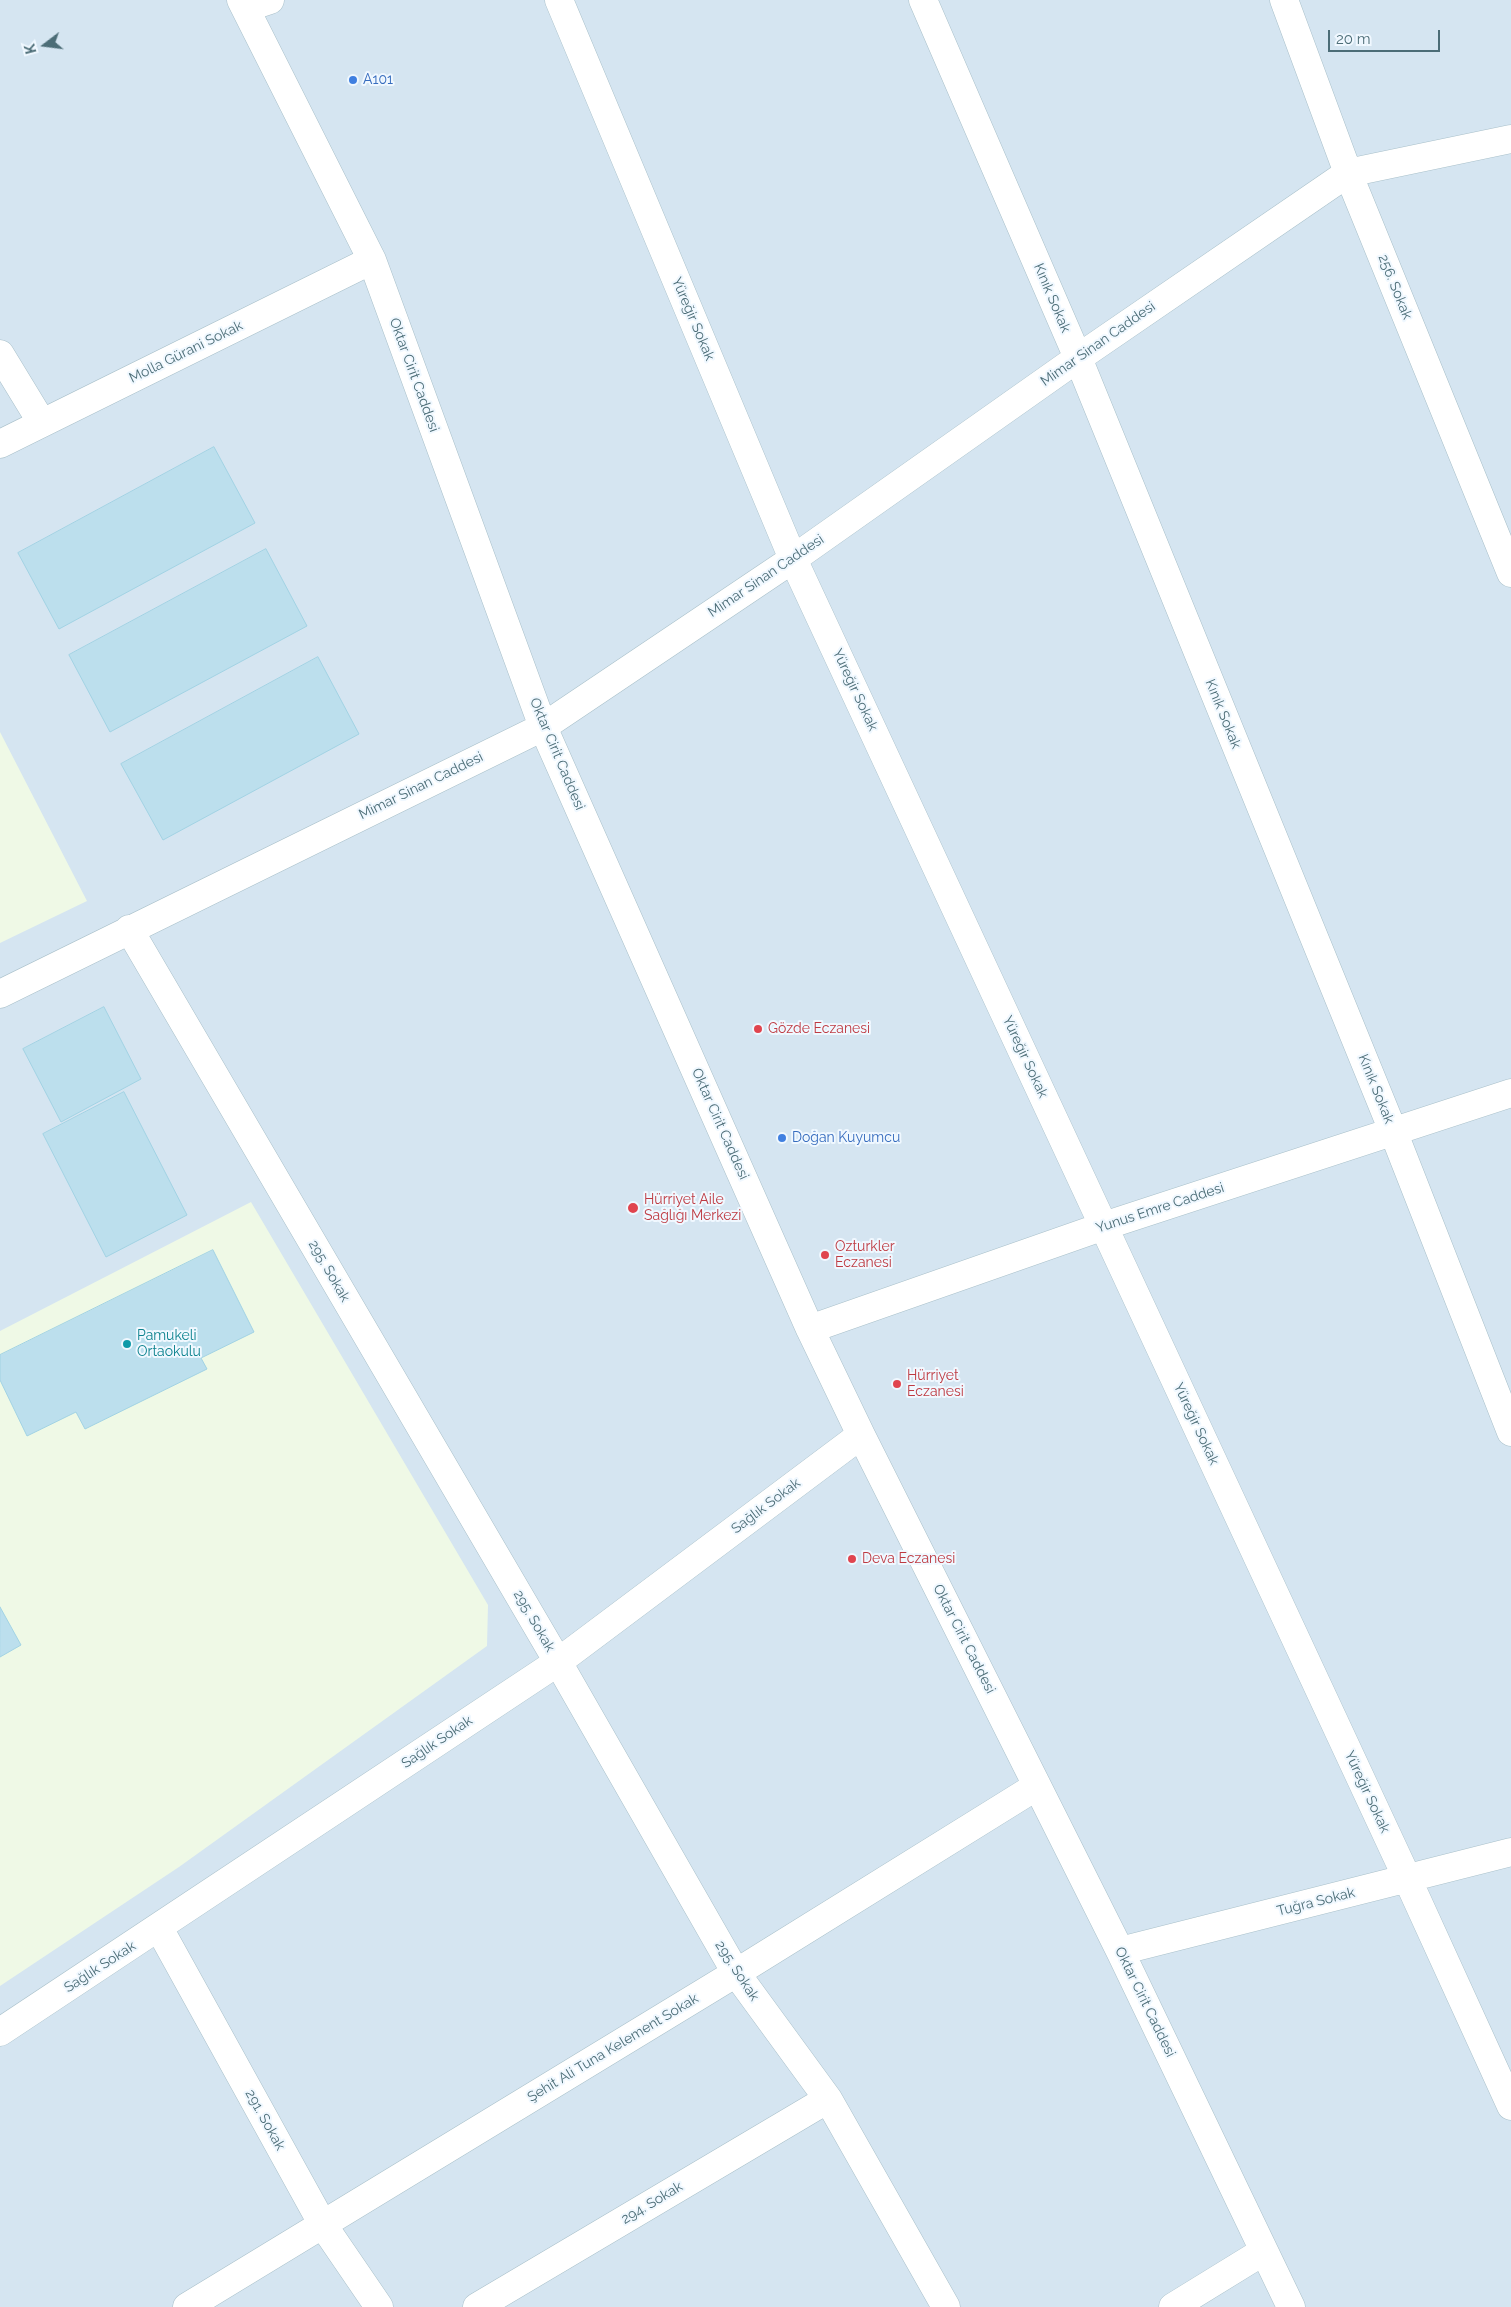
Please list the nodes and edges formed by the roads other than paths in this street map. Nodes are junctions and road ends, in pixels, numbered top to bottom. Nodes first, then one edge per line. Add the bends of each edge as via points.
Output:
1 (558, 0) edge
2 (923, 0) edge
3 (1284, 0) edge
4 (252, 3) edge
5 (1511, 139) edge
6 (1348, 173) junction
7 (372, 260) junction
8 (0, 354) edge
9 (1078, 358) junction
10 (42, 423) junction
11 (0, 444) edge
12 (793, 559) junction
13 (1511, 573) edge
14 (544, 727) junction
15 (130, 929) junction
16 (0, 994) edge
17 (1511, 1093) edge
18 (1393, 1130) junction
19 (1104, 1226) junction
20 (810, 1329) junction
21 (1511, 1432) edge
22 (861, 1435) junction
23 (558, 1662) junction
24 (1037, 1786) junction
25 (1511, 1852) edge
26 (1408, 1878) junction
27 (159, 1928) junction
28 (1120, 1951) junction
29 (736, 1973) junction
30 (0, 2032) edge
31 (828, 2099) junction
32 (1511, 2106) edge
33 (323, 2225) junction
34 (1264, 2251) junction
35 (187, 2307) edge
36 (379, 2307) edge
37 (477, 2307) edge
38 (946, 2307) edge
39 (1173, 2307) edge
40 (1291, 2307) edge

1 - 12 street, Yüreğir Sokak
2 - 9 street, Kınık Sokak
3 - 6 street, 256. Sokak
4 - 7 street, Oktar Cirit Caddesi
5 - 6 street, Mimar Sinan Caddesi
6 - 9 street, Mimar Sinan Caddesi
6 - 13 street, 256. Sokak
7 - 10 street, Molla Gürani Sokak
7 - 14 street, Oktar Cirit Caddesi
8 - 10 street
9 - 12 street, Mimar Sinan Caddesi
9 - 18 street, Kınık Sokak
10 - 11 street, Molla Gürani Sokak
12 - 14 street, Mimar Sinan Caddesi
12 - 19 street, Yüreğir Sokak
14 - 15 street, Mimar Sinan Caddesi
14 - 20 street, Oktar Cirit Caddesi
15 - 16 street, Mimar Sinan Caddesi
15 - 23 street, 295. Sokak
17 - 18 street, Yunus Emre Caddesi
18 - 19 street, Yunus Emre Caddesi
18 - 21 street, Kınık Sokak
19 - 20 street, Yunus Emre Caddesi
19 - 26 street, Yüreğir Sokak
20 - 22 street, Oktar Cirit Caddesi
22 - 23 street, Sağlık Sokak
22 - 24 street, Oktar Cirit Caddesi
23 - 27 street, Sağlık Sokak
23 - 29 street, 295. Sokak
24 - 28 street, Oktar Cirit Caddesi
24 - 29 street, Şehit Ali Tuna Kelement Sokak
25 - 26 street, Tuğra Sokak
26 - 28 street, Tuğra Sokak
26 - 32 street, Yüreğir Sokak
27 - 30 street, Sağlık Sokak
27 - 33 street, 291. Sokak
28 - 34 street, Oktar Cirit Caddesi
29 - 31 street, 295. Sokak
29 - 33 street, Şehit Ali Tuna Kelement Sokak
31 - 37 street, 294. Sokak
31 - 38 street, 295. Sokak
33 - 35 street, Şehit Ali Tuna Kelement Sokak
33 - 36 street, 291. Sokak
34 - 39 street
34 - 40 street, Oktar Cirit Caddesi

